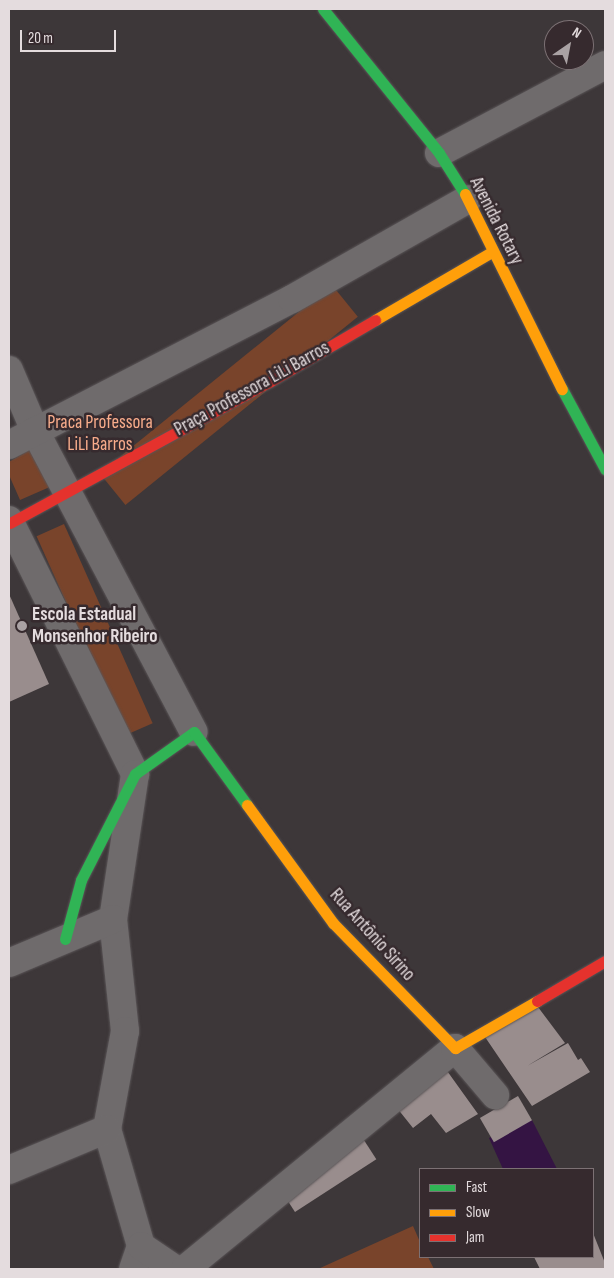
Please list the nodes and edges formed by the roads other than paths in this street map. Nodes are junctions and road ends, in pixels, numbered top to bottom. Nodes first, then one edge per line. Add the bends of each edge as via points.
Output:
1 (324, 9) edge
2 (605, 65) edge
3 (439, 153) junction
4 (468, 199) junction
5 (492, 252) junction
6 (9, 370) edge
7 (35, 431) junction
8 (9, 445) edge
9 (605, 469) edge
10 (68, 491) junction
11 (10, 521) edge
12 (194, 732) junction
13 (135, 774) junction
14 (113, 919) junction
15 (65, 940) junction
16 (605, 961) edge
17 (9, 963) edge
18 (455, 1048) junction
19 (495, 1095) dead end
20 (107, 1129) junction
21 (9, 1170) edge
22 (137, 1258) edge
23 (175, 1269) edge
24 (185, 1269) edge

1 - 3 street, Avenida Rotary
2 - 3 street
3 - 4 street, Avenida Rotary
4 - 5 street, Avenida Rotary
4 - 7 street via 292,299
5 - 9 street, Avenida Rotary
5 - 10 street, Praça Professora LiLi Barros via 269,382
6 - 7 street
7 - 8 street
7 - 10 street
10 - 11 street, Praça Professora LiLi Barros
10 - 12 street
11 - 13 street
12 - 13 street
12 - 18 street, Rua Antônio Sirino via 333,923
13 - 14 street
13 - 15 street via 81,880
14 - 15 street
14 - 20 street via 125,1031
15 - 17 street
16 - 18 street
18 - 19 street
18 - 24 street
20 - 21 street
20 - 22 street
22 - 23 street

